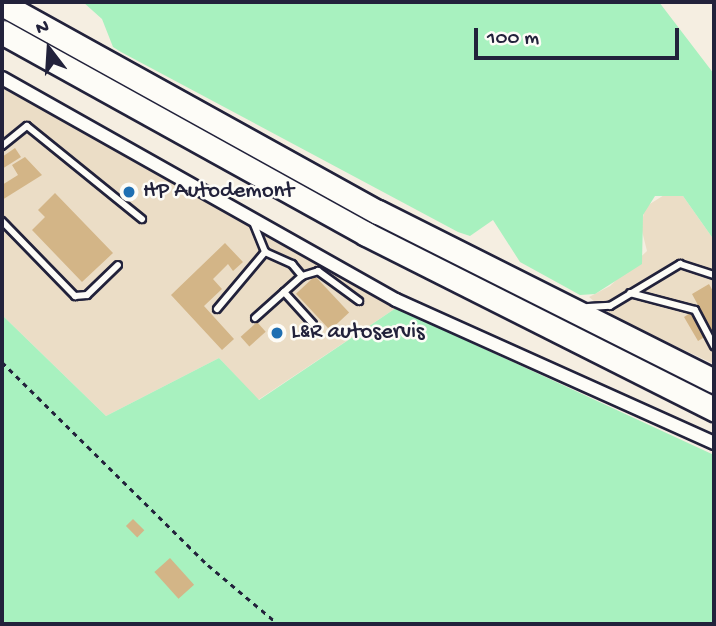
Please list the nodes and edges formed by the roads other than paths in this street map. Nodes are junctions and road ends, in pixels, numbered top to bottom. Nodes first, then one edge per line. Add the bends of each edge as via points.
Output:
1 (2, 4) edge
2 (2, 32) edge
3 (2, 78) edge
4 (2, 146) edge
5 (252, 216) junction
6 (142, 219) dead end
7 (2, 221) edge
8 (265, 252) junction
9 (118, 265) dead end
10 (499, 275) junction
11 (714, 275) edge
12 (302, 276) junction
13 (284, 292) junction
14 (630, 293) junction
15 (359, 300) dead end
16 (217, 309) dead end
17 (255, 317) dead end
18 (313, 324) dead end
19 (714, 346) edge
20 (714, 382) edge
21 (714, 409) edge
22 (714, 443) edge

1 - 10 highway
2 - 21 highway via 355,228
3 - 5 street
4 - 6 lane via 27,126
5 - 8 lane
5 - 22 street via 396,300
7 - 9 lane via 75,296 87,295
8 - 12 lane via 292,264
8 - 16 lane
10 - 14 lane via 596,308
10 - 20 highway
11 - 14 lane via 680,264
12 - 13 lane
12 - 15 lane via 317,271
13 - 17 lane
13 - 18 lane
14 - 19 lane via 695,310

